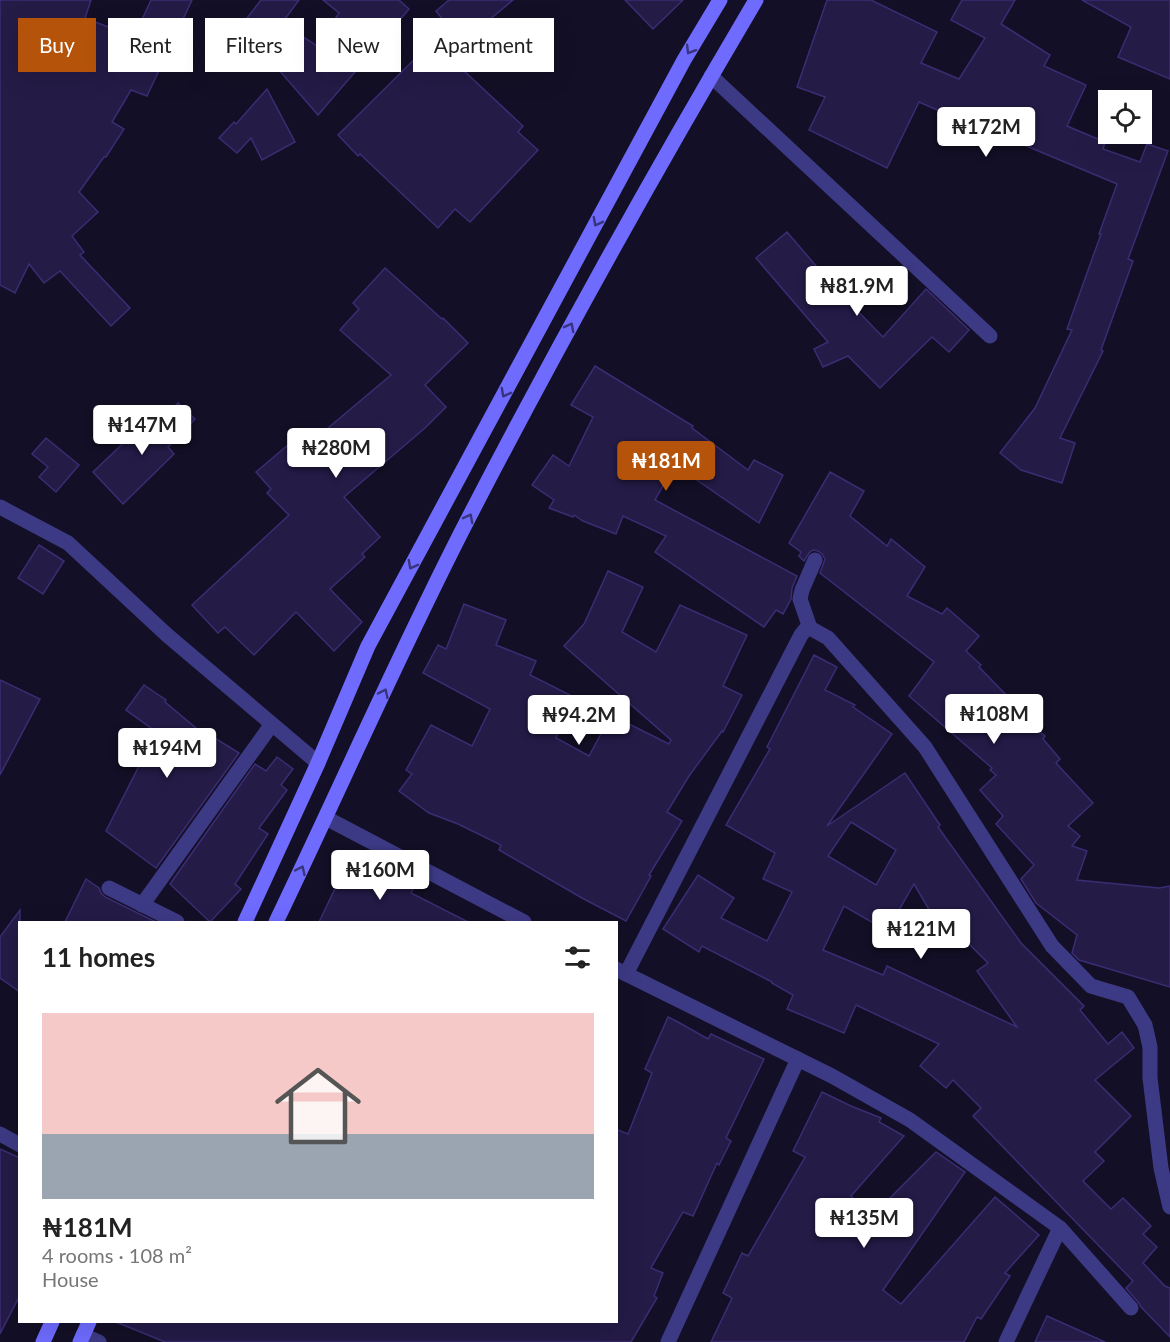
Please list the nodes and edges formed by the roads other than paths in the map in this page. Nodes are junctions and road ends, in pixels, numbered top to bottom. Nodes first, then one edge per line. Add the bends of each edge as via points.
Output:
1 (720, 0) edge
2 (756, 0) edge
3 (711, 76) junction
4 (990, 336) dead end
5 (534, 339) junction
6 (556, 353) junction
7 (0, 507) edge
8 (815, 560) dead end
9 (810, 628) junction
10 (272, 724) junction
11 (318, 763) junction
12 (326, 818) junction
13 (109, 888) dead end
14 (142, 905) junction
15 (175, 921) edge
16 (245, 921) edge
17 (276, 921) edge
18 (522, 921) edge
19 (621, 972) edge
20 (798, 1059) junction
21 (0, 1134) edge
22 (18, 1144) edge
23 (1170, 1207) edge
24 (1060, 1228) junction
25 (1131, 1308) dead end
26 (52, 1323) edge
27 (84, 1333) edge
28 (43, 1342) edge
29 (99, 1342) edge
30 (668, 1342) edge
31 (1006, 1342) edge

1 -> 5 street
2 - 3 street
3 - 4 street
6 -> 3 street
5 - 6 street
5 -> 11 street via 368,646
12 -> 6 street via 467,522
7 - 10 street via 68,543 167,635
8 - 9 street via 800,599
9 - 19 street via 801,634
9 - 23 street via 828,638 925,747 1052,946 1091,986 1128,997 1145,1025 1150,1047 1161,1168
10 - 11 street
10 - 14 street
11 - 16 street
17 -> 12 street
12 - 18 street
13 - 14 street
14 - 15 street
19 - 20 street
20 - 24 street via 910,1120
20 - 30 street
21 - 22 street
24 - 25 street
24 - 31 street
26 - 28 street
27 - 29 street

